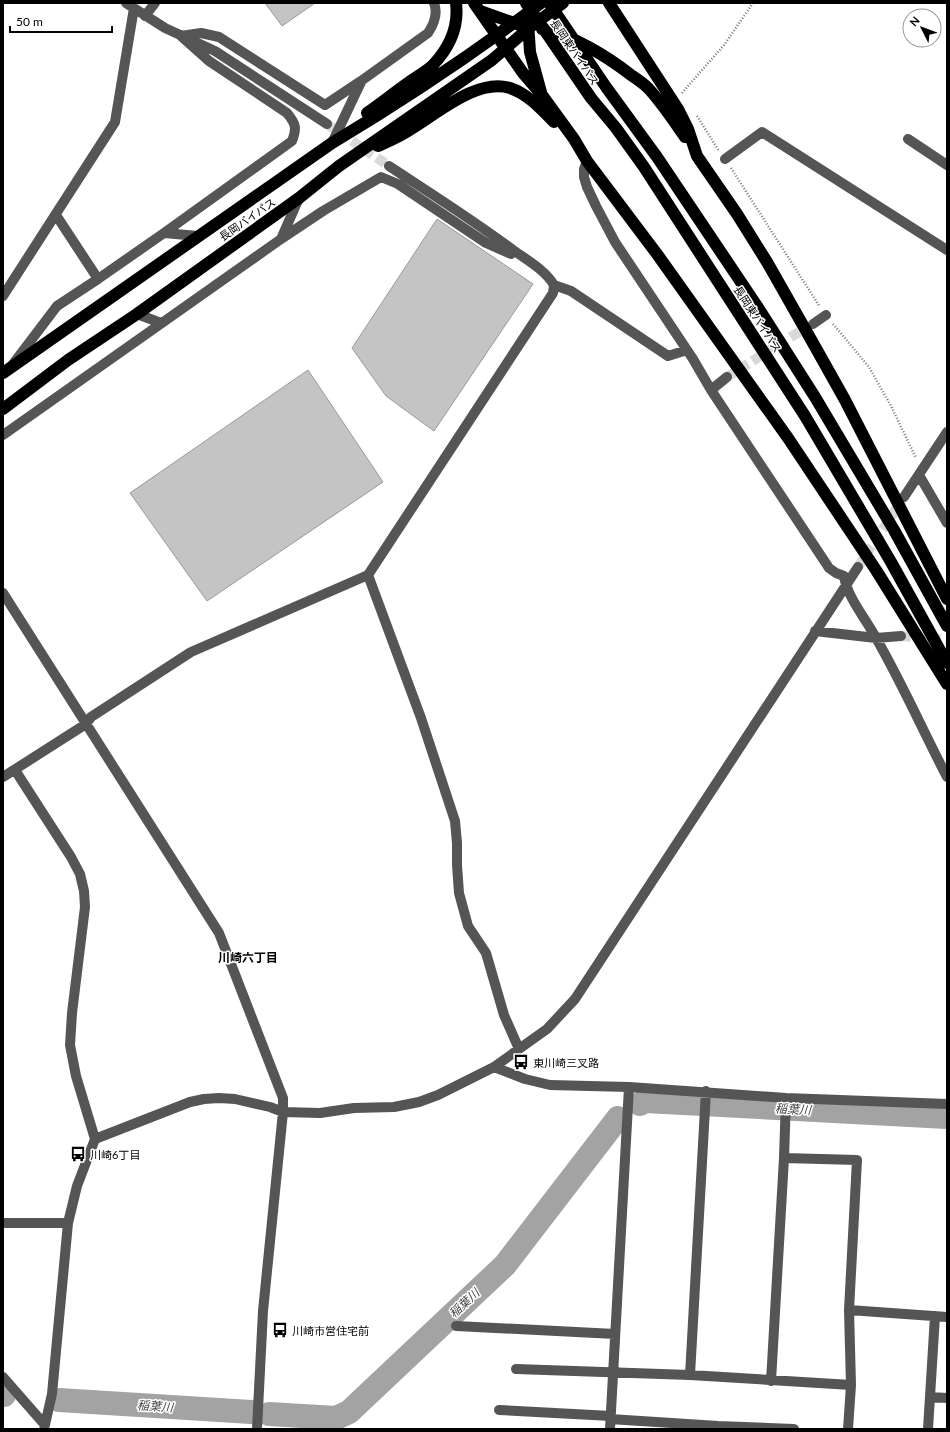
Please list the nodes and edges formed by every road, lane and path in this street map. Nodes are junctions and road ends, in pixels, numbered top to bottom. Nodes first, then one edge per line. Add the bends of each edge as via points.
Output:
1 (155, 3) edge
2 (434, 3) edge
3 (456, 3) edge
4 (542, 3) edge
5 (549, 3) edge
6 (563, 3) edge
7 (609, 3) edge
8 (753, 3) edge
9 (130, 6) edge
10 (477, 7) edge
11 (528, 9) edge
12 (145, 16) junction
13 (515, 23) junction
14 (529, 28) junction
15 (498, 35) junction
16 (181, 36) junction
17 (506, 49) junction
18 (361, 81) junction
19 (678, 88) dead end
20 (682, 93) junction
21 (542, 95) junction
22 (686, 99) dead end
23 (695, 113) dead end
24 (327, 124) tunnel mouth
25 (908, 139) dead end
26 (332, 143) junction
27 (697, 156) junction
28 (724, 159) junction
29 (587, 161) junction
30 (947, 165) edge
31 (339, 166) junction
32 (389, 166) tunnel mouth
33 (300, 198) junction
34 (56, 215) junction
35 (164, 233) junction
36 (198, 236) junction
37 (281, 239) junction
38 (947, 250) edge
39 (528, 260) junction
40 (98, 279) junction
41 (554, 286) junction
42 (3, 296) edge
43 (137, 314) junction
44 (826, 315) junction
45 (161, 323) junction
46 (813, 324) tunnel mouth
47 (687, 350) junction
48 (6, 371) edge
49 (727, 377) tunnel mouth
50 (711, 390) junction
51 (3, 410) edge
52 (947, 432) edge
53 (3, 435) edge
54 (919, 475) junction
55 (904, 497) tunnel mouth
56 (947, 523) edge
57 (858, 567) tunnel mouth
58 (368, 575) junction
59 (845, 586) junction
60 (3, 593) edge
61 (947, 599) edge
62 (947, 626) edge
63 (816, 631) junction
64 (901, 636) tunnel mouth
65 (876, 638) junction
66 (947, 663) edge
67 (947, 684) edge
68 (86, 724) junction
69 (944, 765) edge
70 (15, 770) junction
71 (3, 777) edge
72 (947, 777) edge
73 (519, 1049) junction
74 (494, 1067) junction
75 (629, 1087) junction
76 (706, 1091) junction
77 (786, 1098) junction
78 (947, 1104) edge
79 (283, 1112) junction
80 (95, 1139) junction
81 (784, 1158) junction
82 (3, 1223) edge
83 (68, 1223) junction
84 (849, 1310) junction
85 (935, 1316) junction
86 (947, 1317) edge
87 (456, 1326) dead end
88 (615, 1334) junction
89 (516, 1369) dead end
90 (613, 1372) junction
91 (690, 1375) junction
92 (3, 1377) edge
93 (771, 1381) junction
94 (851, 1385) junction
95 (930, 1397) junction
96 (947, 1398) edge
97 (499, 1410) dead end
98 (610, 1421) edge
99 (44, 1427) edge
100 (257, 1429) edge
101 (794, 1429) edge
102 (848, 1429) edge
103 (928, 1429) edge

1 - 12 street
2 - 18 street via 435,18 428,33
3 - 26 highway via 456,26 443,52 432,65 367,113
4 - 11 highway, 長岡バイパス
5 - 62 highway, 長岡東バイパス via 757,306 894,530
6 - 14 highway, 長岡バイパス
7 - 27 highway via 678,109
8 - 20 path via 724,45
9 - 12 street
9 - 34 street via 115,122
10 - 13 highway
10 - 15 highway
11 - 13 highway, 長岡バイパス
11 - 14 highway
11 - 66 highway, 長岡東バイパス via 644,167 805,416
12 - 16 street
13 - 14 highway
13 - 15 highway, 長岡バイパス
14 - 17 highway, 長岡バイパス
14 - 21 highway via 530,52
14 - 27 highway via 559,34 600,53 648,87
15 - 17 highway
15 - 26 highway, 長岡バイパス
16 - 18 street via 201,33 219,37 325,105
16 - 24 street via 215,51
16 - 35 street via 209,61 287,113 295,122 295,133 292,141
17 - 21 highway
17 - 31 highway, 長岡バイパス
18 - 26 street
19 - 20 path
20 - 22 path
21 - 29 highway
23 - 28 path
25 - 30 street
26 - 36 highway, 長岡バイパス
27 - 61 highway via 767,262 813,343
28 - 38 street via 762,132
28 - 44 path
29 - 31 highway via 539,106 512,88 500,86 472,92 410,130
29 - 47 street via 584,176 615,242
29 - 67 highway via 657,254 788,438 876,570
31 - 33 highway, 長岡バイパス
32 - 39 street
33 - 37 street
33 - 43 highway, 長岡バイパス
34 - 40 street
34 - 42 street
35 - 36 street
35 - 40 street
36 - 48 highway, 長岡バイパス
37 - 39 street via 381,177 398,184 486,243
37 - 45 street
39 - 41 street via 549,277
40 - 48 street via 57,306
41 - 47 street via 571,291 668,356
41 - 58 street via 553,293
43 - 45 street
43 - 51 highway, 長岡バイパス via 68,360
44 - 46 street
44 - 54 path via 868,367 891,406 917,461
45 - 53 street
47 - 50 street
49 - 50 street
50 - 59 street via 830,568 836,574 844,576
52 - 54 street
54 - 55 street
54 - 56 street
57 - 59 street
58 - 68 street via 191,652 91,718
58 - 73 street via 421,718 455,822 459,893 468,926 486,953 504,1015
59 - 63 street
59 - 65 street
60 - 68 street
63 - 65 street
63 - 73 street via 575,999 547,1029
64 - 65 street
65 - 69 street
68 - 70 street
68 - 79 street via 219,933 276,1079
69 - 72 street
70 - 71 street
70 - 80 street via 71,857 80,874 84,891 85,907 70,1045 76,1076
73 - 74 street
74 - 75 street via 550,1085
74 - 79 street via 419,1102 394,1107 354,1108 320,1113
75 - 76 street
75 - 88 street
76 - 77 street
76 - 91 street
77 - 78 street
77 - 81 street
79 - 80 street via 235,1099 204,1099 190,1102
79 - 100 street via 262,1311
80 - 83 street via 77,1186
81 - 84 street via 857,1160
81 - 93 street
82 - 83 street
83 - 99 street via 52,1394
84 - 85 street
84 - 94 street
85 - 86 street
85 - 95 street
87 - 88 street
88 - 90 street
89 - 90 street
90 - 91 street
90 - 98 street
91 - 93 street
92 - 99 street
93 - 94 street
94 - 102 street
95 - 96 street
95 - 103 street
97 - 98 street
98 - 101 street

